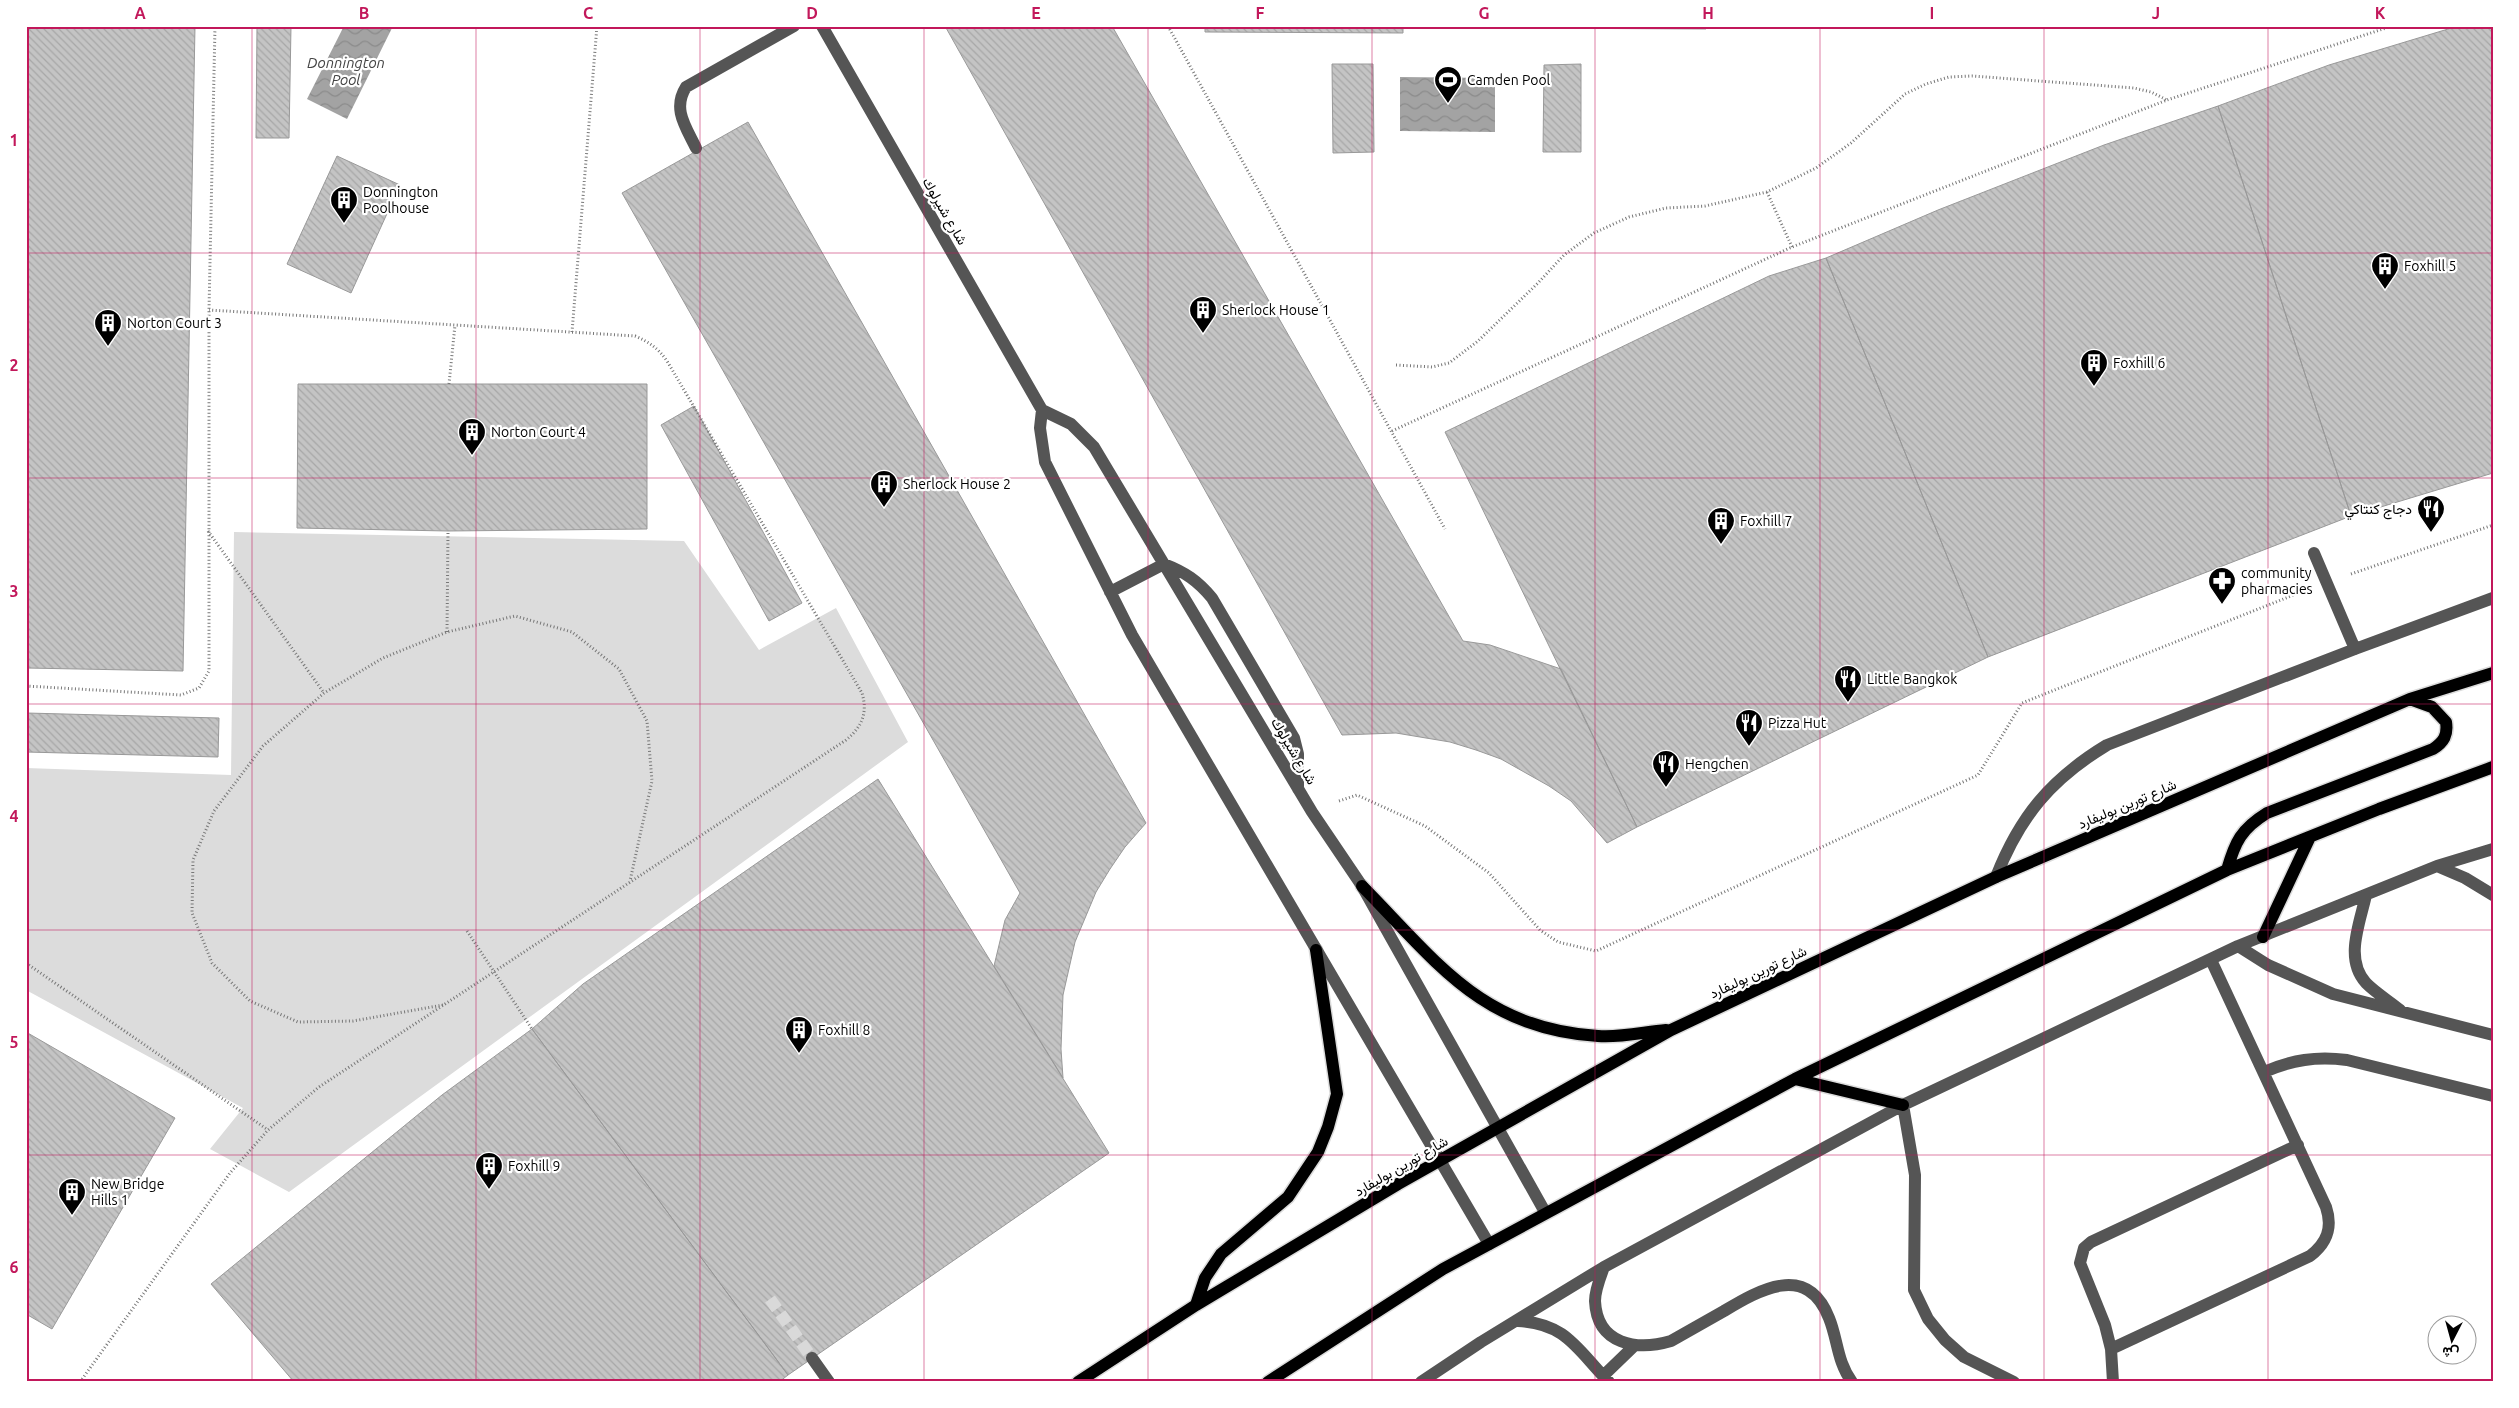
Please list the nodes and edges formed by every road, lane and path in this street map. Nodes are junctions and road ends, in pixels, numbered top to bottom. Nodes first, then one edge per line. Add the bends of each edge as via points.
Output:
1 (215, 26) edge
2 (597, 26) edge
3 (794, 26) edge
4 (822, 26) edge
5 (1168, 26) edge
6 (2392, 26) edge
7 (2167, 100) junction
8 (696, 148) dead end
9 (1768, 192) junction
10 (1792, 247) junction
11 (209, 310) junction
12 (455, 325) junction
13 (572, 332) junction
14 (1396, 365) dead end
15 (449, 384) dead end
16 (1042, 410) junction
17 (1392, 431) junction
18 (2493, 525) edge
19 (1446, 529) dead end
20 (208, 530) junction
21 (448, 531) dead end
22 (2314, 553) dead end
23 (1164, 564) junction
24 (2327, 582) junction
25 (1110, 592) junction
26 (2493, 598) edge
27 (447, 632) junction
28 (2354, 649) junction
29 (2493, 673) edge
30 (26, 686) edge
31 (324, 693) junction
32 (2410, 699) junction
33 (2493, 767) edge
34 (1298, 788) junction
35 (1312, 812) junction
36 (2310, 837) junction
37 (2493, 848) edge
38 (2437, 866) junction
39 (2227, 870) junction
40 (1996, 877) junction
41 (630, 882) junction
42 (1362, 886) junction
43 (2366, 895) junction
44 (2493, 895) edge
45 (467, 931) dead end
46 (2263, 937) junction
47 (2238, 946) junction
48 (1316, 950) junction
49 (2212, 960) junction
50 (26, 963) edge
51 (494, 971) junction
52 (446, 1004) junction
53 (2402, 1011) junction
54 (532, 1029) dead end
55 (1671, 1030) junction
56 (2493, 1035) edge
57 (2264, 1072) junction
58 (1794, 1079) junction
59 (2493, 1096) edge
60 (1903, 1105) junction
61 (1496, 1129) junction
62 (268, 1130) junction
63 (2298, 1146) junction
64 (1440, 1161) junction
65 (1546, 1212) junction
66 (1489, 1244) junction
67 (1604, 1267) junction
68 (1196, 1305) junction
69 (1518, 1321) junction
70 (1633, 1347) junction
71 (2111, 1349) junction
72 (1606, 1379) edge
73 (80, 1382) edge
74 (822, 1382) edge
75 (829, 1382) edge
76 (1078, 1382) edge
77 (1268, 1382) edge
78 (1421, 1382) edge
79 (1852, 1382) edge
80 (2014, 1382) edge
81 (2113, 1382) edge

1 - 11 path
2 - 13 path
3 - 8 street via 686,87 678,107
4 - 16 street, شارع شيرلوك
5 - 17 path
6 - 7 path
7 - 9 path via 2151,92 2125,87 1949,77 1906,94 1851,143 1816,168
7 - 10 path
9 - 10 path
9 - 14 path via 1704,206 1648,212 1603,229 1564,255 1478,341 1449,363 1432,367
10 - 17 path
11 - 12 path
11 - 20 path
12 - 13 path
12 - 15 path
13 - 41 path via 634,336 659,350 862,693 865,704 863,720 855,733
16 - 23 street, شارع شيرلوك via 1071,424 1094,447
16 - 25 street via 1040,428 1045,462
17 - 19 path
18 - 24 path
20 - 30 path via 209,671 199,688 181,695
20 - 31 path
21 - 27 path
22 - 24 street
23 - 25 street
23 - 34 street, شارع شيرلوك
23 - 34 street via 1183,571 1212,598 1294,738 1298,754
24 - 28 street
24 - 35 path via 2022,702 1978,776 1596,951 1558,942 1540,930 1489,873 1425,826 1357,795
25 - 48 street
26 - 28 street
27 - 31 path via 383,658
27 - 41 path via 514,616 572,632 619,669 648,721 652,780
28 - 40 street via 2107,746 2082,760 2059,779 2033,808 2007,849
29 - 32 main road, شارع تورين بوليفارد
31 - 52 path via 263,746 214,811 193,860 192,913 212,963 250,1001 298,1022 353,1021
32 - 39 main road via 2432,707 2446,722 2445,738 2440,744 2267,813 2246,827 2233,849
32 - 40 main road, شارع تورين بوليفارد
33 - 36 main road
34 - 35 street, شارع شيرلوك
35 - 42 street, شارع شيرلوك
36 - 39 main road
36 - 46 main road
37 - 38 street
38 - 43 street
38 - 44 street
39 - 58 main road
40 - 55 main road, شارع تورين بوليفارد
41 - 51 path
42 - 55 main road via 1452,978 1480,1000 1511,1017 1554,1032 1600,1037
42 - 61 street, شارع شيرلوك
43 - 46 street
43 - 53 street via 2354,948 2356,967 2366,983
45 - 51 path
46 - 47 street
47 - 49 street
47 - 53 street via 2300,981 2367,1004
48 - 64 street
48 - 68 main road via 1337,1094 1328,1127 1318,1152 1288,1197 1221,1254 1205,1278
49 - 57 street
49 - 60 street
50 - 62 path
51 - 52 path
51 - 54 path
52 - 62 path via 319,1087
53 - 56 street
55 - 61 main road, شارع تورين بوليفارد
57 - 59 street via 2304,1058 2326,1057
57 - 63 street
58 - 60 main road
58 - 65 main road
60 - 67 street
60 - 80 street via 1915,1175 1914,1290 1928,1319 1944,1340 1964,1357
61 - 64 main road, شارع تورين بوليفارد
61 - 65 street, شارع شيرلوك
62 - 73 path via 230,1173
63 - 71 street via 2330,1218 2326,1240 2319,1249
63 - 71 street via 2084,1248 2080,1263
64 - 66 street
64 - 68 main road, شارع تورين بوليفارد
65 - 66 main road
66 - 77 main road via 1443,1269
67 - 69 street
67 - 70 street via 1595,1300 1598,1316 1605,1330
68 - 76 main road, شارع تورين بوليفارد
69 - 72 street via 1540,1323 1558,1330 1574,1341
69 - 78 street
70 - 72 street
70 - 79 street via 1671,1341 1760,1290 1794,1285 1810,1292 1822,1304 1830,1318 1839,1356
71 - 81 street
74 - 75 street via 812,1358

